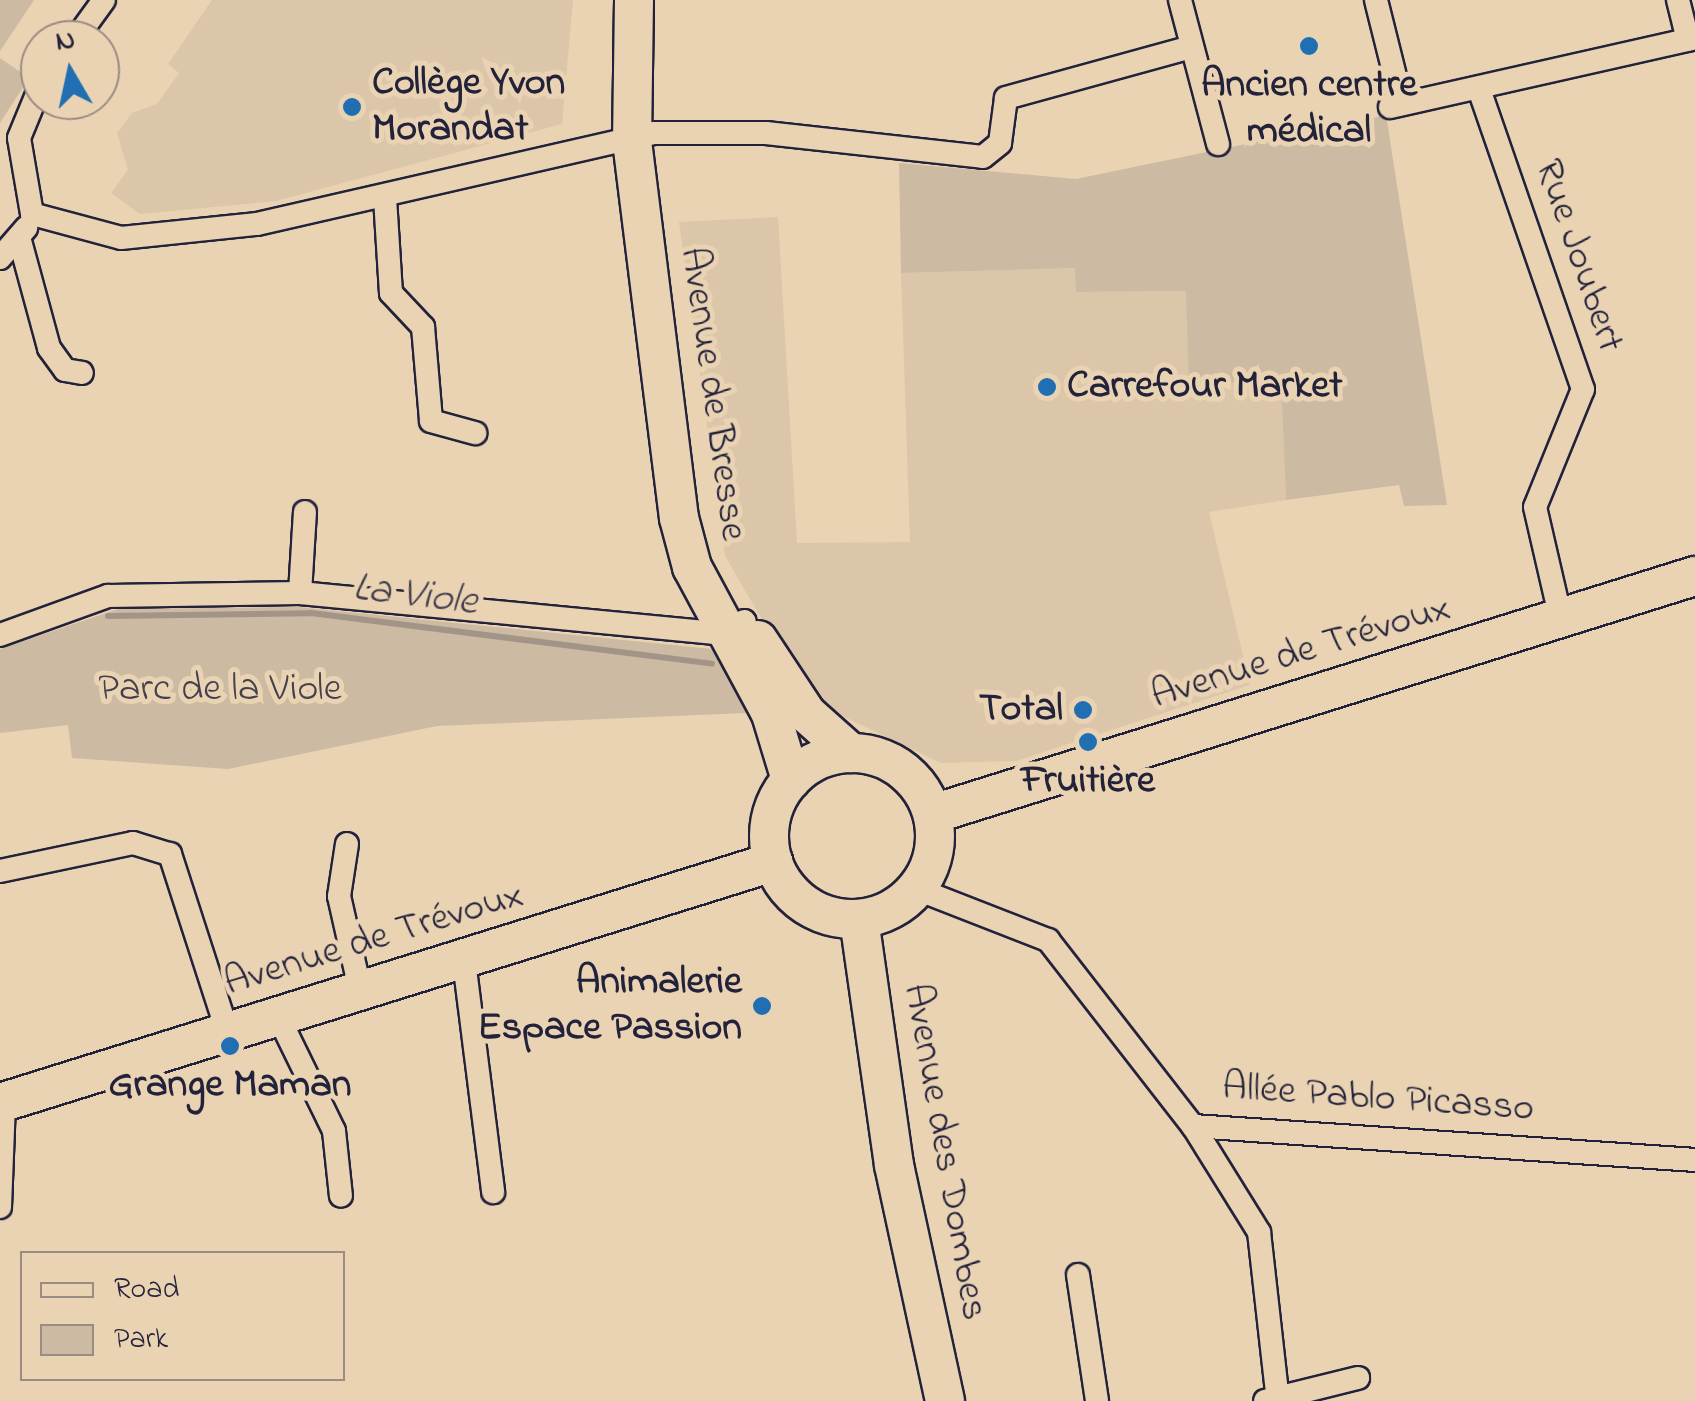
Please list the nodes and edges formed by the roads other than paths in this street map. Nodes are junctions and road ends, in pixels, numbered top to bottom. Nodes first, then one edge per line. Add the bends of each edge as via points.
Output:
1 (634, 0) edge
2 (657, 0) edge
3 (1180, 0) edge
4 (1376, 0) edge
5 (1678, 0) edge
6 (1692, 39) edge
7 (1191, 47) junction
8 (1480, 88) junction
9 (26, 120) edge
10 (642, 137) junction
11 (1218, 144) dead end
12 (385, 198) junction
13 (32, 214) junction
14 (20, 241) junction
15 (0, 258) edge
16 (82, 372) dead end
17 (474, 434) dead end
18 (305, 512) dead end
19 (1695, 576) edge
20 (300, 593) junction
21 (1561, 620) junction
22 (736, 625) junction
23 (0, 635) edge
24 (851, 753) junction
25 (790, 780) junction
26 (933, 814) junction
27 (346, 844) dead end
28 (773, 862) junction
29 (0, 870) edge
30 (917, 889) junction
31 (859, 919) junction
32 (464, 961) junction
33 (360, 989) junction
34 (278, 1016) junction
35 (227, 1031) junction
36 (2, 1102) edge
37 (1193, 1126) junction
38 (1695, 1160) edge
39 (493, 1192) dead end
40 (341, 1196) dead end
41 (0, 1197) edge
42 (0, 1208) edge
43 (1078, 1276) dead end
44 (1358, 1378) dead end
45 (1274, 1400) edge
46 (945, 1401) edge
47 (1097, 1401) edge

1 - 10 main road, Avenue de Bresse
2 - 10 main road, Avenue de Bresse
3 - 7 street
4 - 8 street via 1396,105
5 - 6 street
6 - 8 street
7 - 10 street via 1006,98 1000,143 983,157 766,133
7 - 11 street
8 - 21 street, Rue Joubert via 1583,389 1536,507
9 - 13 street via 18,138
10 - 12 street
10 - 22 main road, Avenue de Bresse via 702,510
12 - 13 street via 310,216 121,238
12 - 17 street via 391,294 423,327 431,421
13 - 14 street
14 - 15 street
14 - 16 street via 50,348 65,370
18 - 20 street
19 - 21 main road, Avenue de Trévoux
20 - 22 street via 461,614
20 - 23 street via 108,596
21 - 26 main road, Avenue de Trévoux
22 - 24 main road, Avenue de Bresse via 807,714
22 - 25 main road, Avenue de Bresse
24 - 25 main road
24 - 26 main road via 910,776
25 - 28 main road via 771,818
26 - 30 main road via 934,853
27 - 33 street via 339,896
28 - 31 main road via 816,911
28 - 32 main road, Avenue de Trévoux
29 - 35 street via 133,844 170,854
30 - 31 main road
30 - 37 street, Allée Pablo Picasso via 1048,940
31 - 46 main road, Avenue des Dombes via 894,1165
32 - 33 main road, Avenue de Trévoux
32 - 39 street
33 - 34 main road, Avenue de Trévoux
34 - 35 main road, Avenue de Trévoux
34 - 40 street via 334,1130
35 - 36 main road, Avenue de Trévoux
36 - 41 street
37 - 38 street, Allée Pablo Picasso
37 - 45 street via 1259,1232
41 - 42 street
43 - 47 street
44 - 45 street

